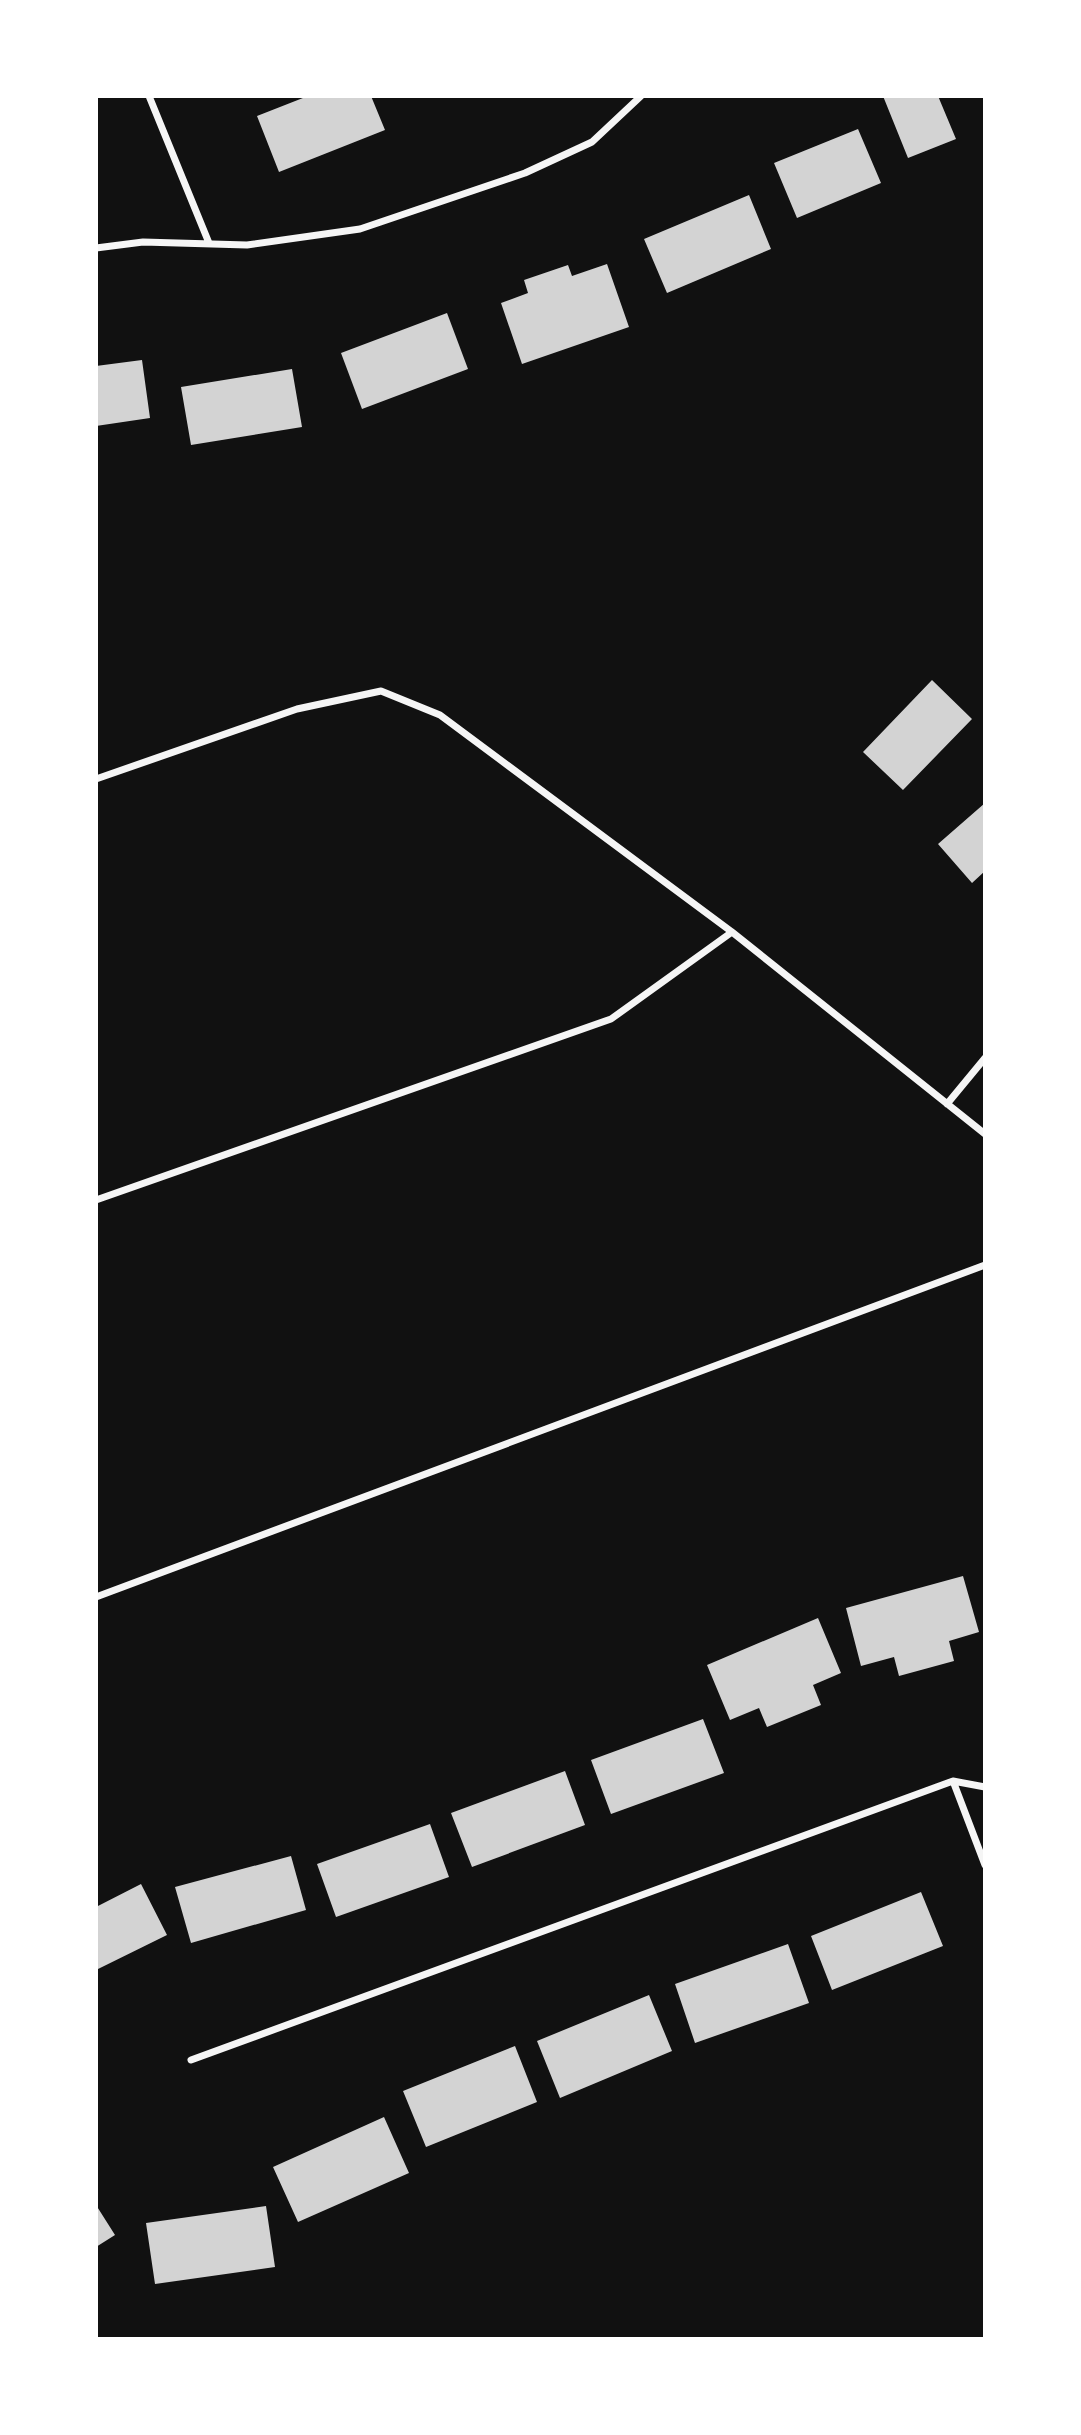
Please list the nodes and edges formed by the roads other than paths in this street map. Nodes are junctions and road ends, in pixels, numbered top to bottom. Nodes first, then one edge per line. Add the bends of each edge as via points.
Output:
1 (149, 96) edge
2 (641, 96) edge
3 (209, 243) junction
4 (96, 248) edge
5 (96, 779) edge
6 (732, 932) junction
7 (985, 1058) edge
8 (947, 1104) junction
9 (985, 1134) edge
10 (96, 1200) edge
11 (985, 1265) edge
12 (96, 1597) edge
13 (953, 1782) junction
14 (985, 1787) edge
15 (985, 1865) edge
16 (191, 2060) dead end

1 - 3 street
2 - 3 street via 592,142 525,173 360,229 247,244
3 - 4 street via 143,242
5 - 6 street via 297,709 381,691 440,715
6 - 8 street
6 - 10 street via 611,1019
7 - 8 street
8 - 9 street
11 - 12 street
13 - 14 street
13 - 15 street
13 - 16 street

